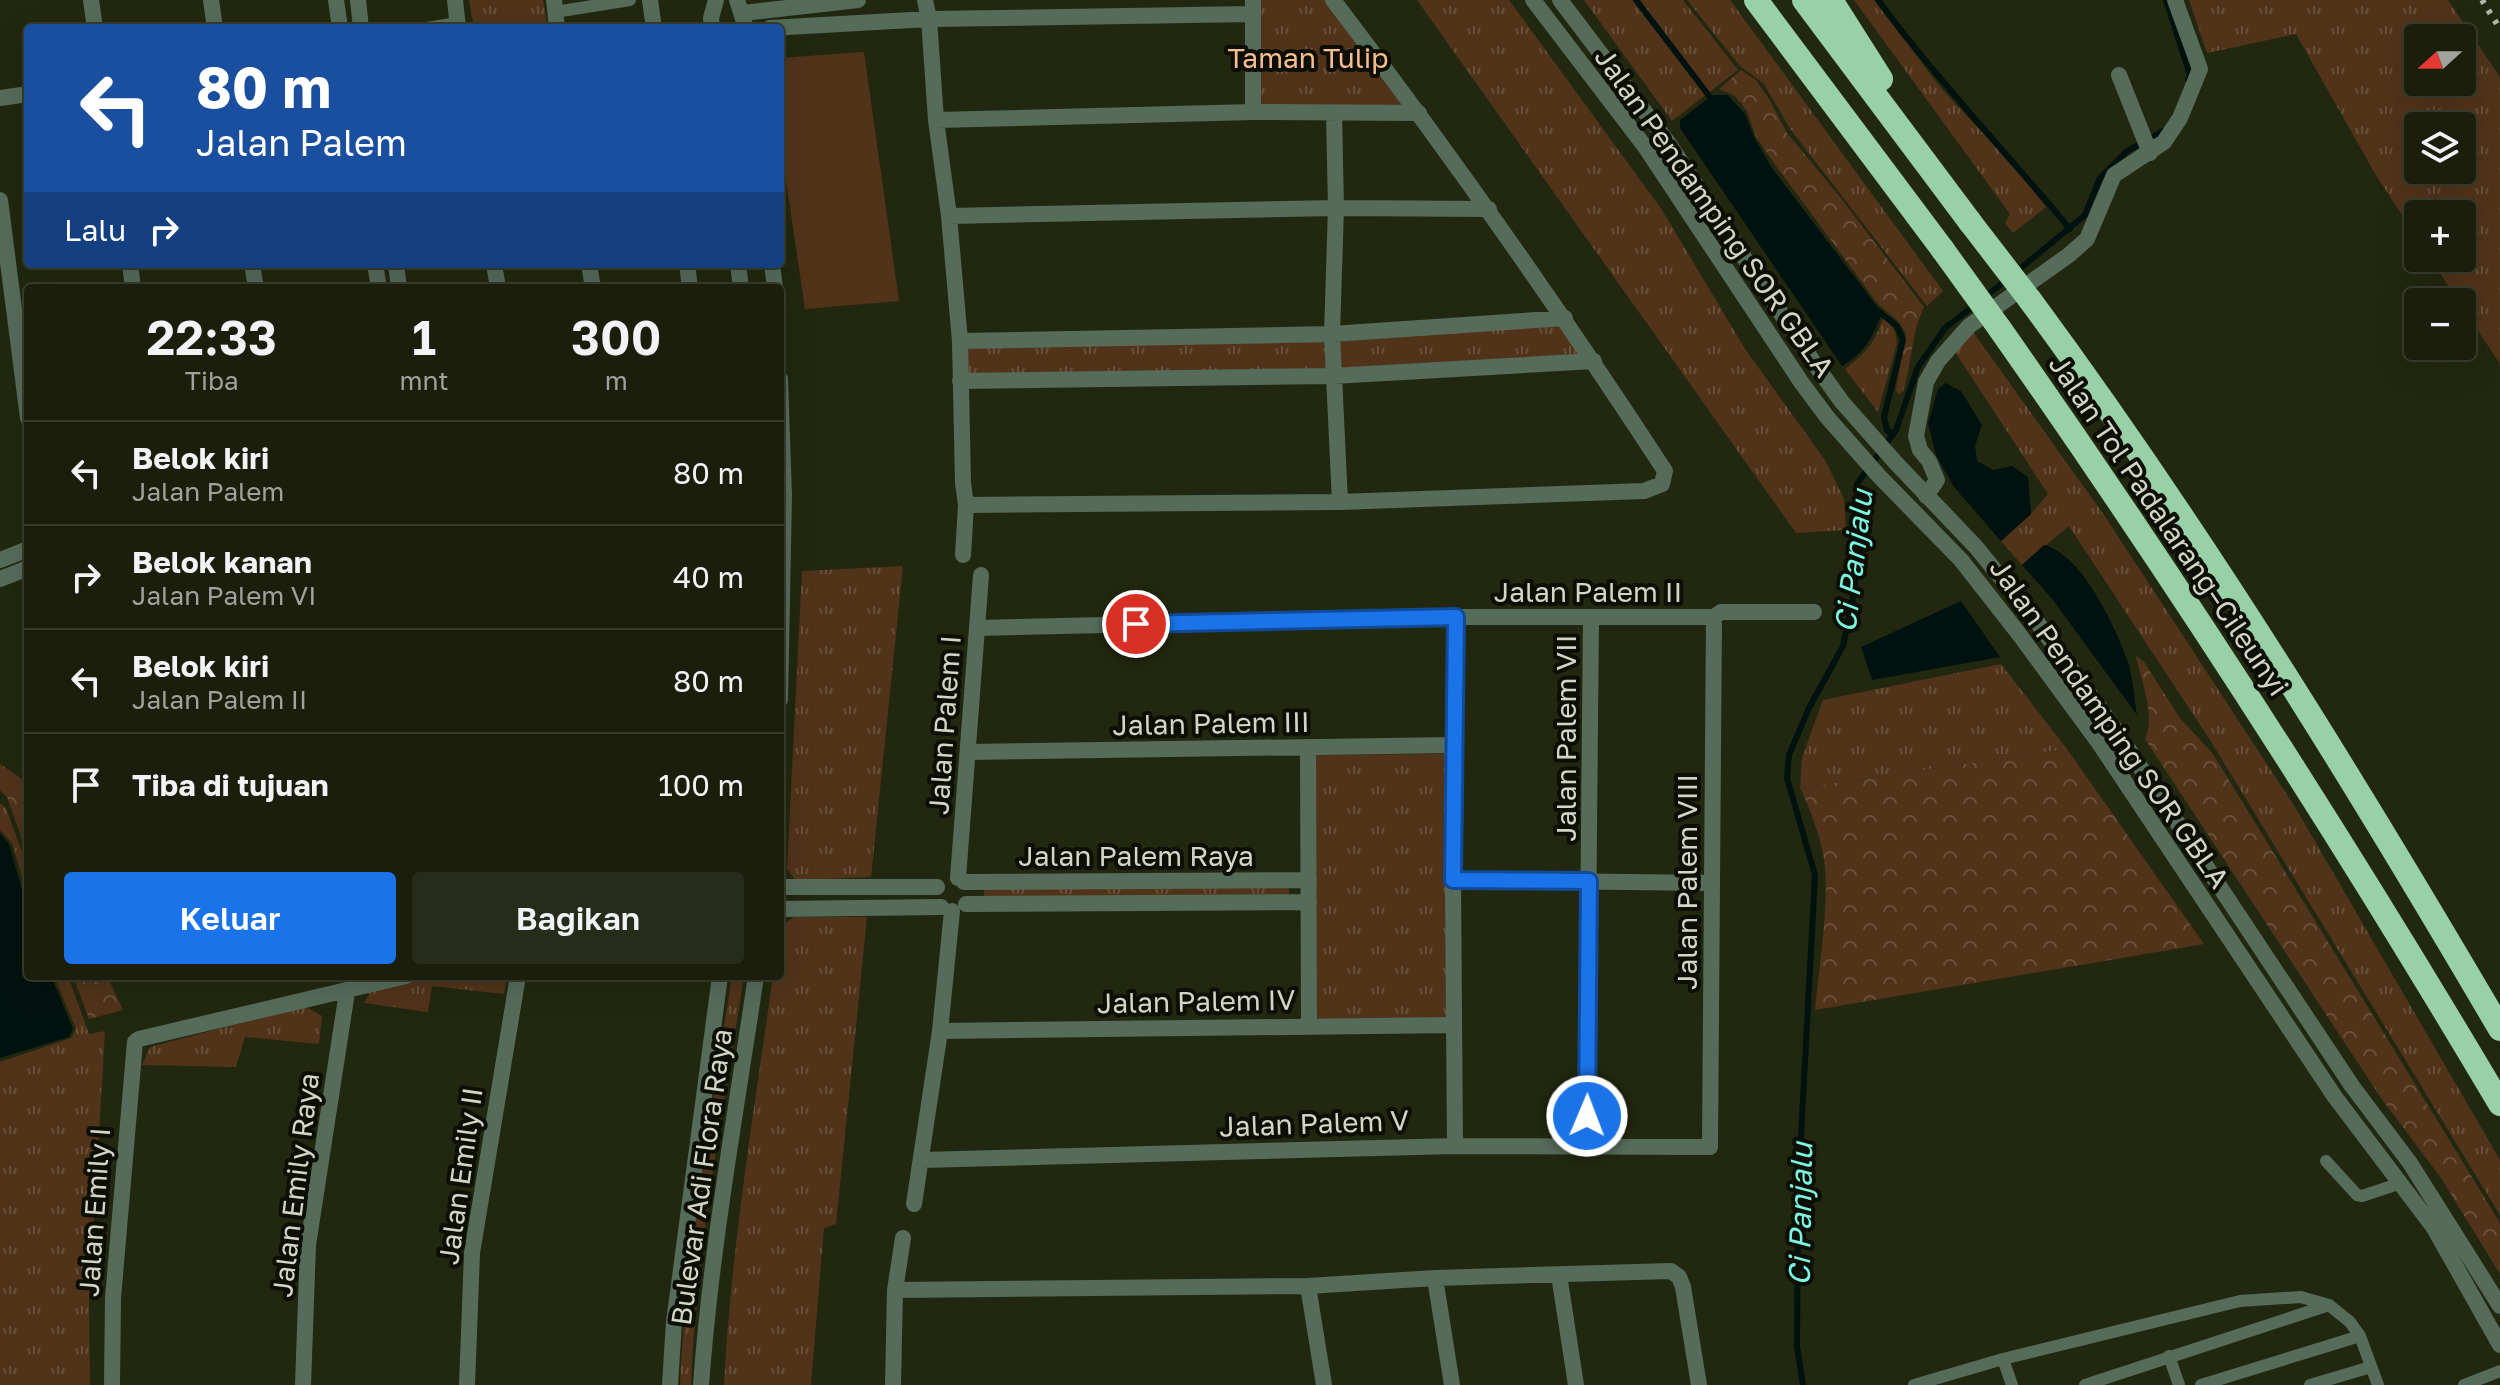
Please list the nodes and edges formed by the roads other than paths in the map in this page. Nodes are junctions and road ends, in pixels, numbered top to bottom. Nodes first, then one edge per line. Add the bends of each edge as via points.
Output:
1 (91, 0) edge
2 (211, 0) edge
3 (336, 0) edge
4 (358, 0) edge
5 (455, 0) edge
6 (630, 0) edge
7 (650, 0) edge
8 (716, 0) edge
9 (844, 0) edge
10 (858, 0) edge
11 (925, 0) edge
12 (1333, 0) edge
13 (1533, 0) edge
14 (1560, 0) edge
15 (1756, 0) edge
16 (1804, 0) edge
17 (1831, 0) edge
18 (2175, 0) edge
19 (1253, 7) edge
20 (555, 13) edge
21 (742, 14) edge
22 (929, 19) junction
23 (94, 24) edge
24 (214, 24) edge
25 (339, 24) edge
26 (361, 24) edge
27 (458, 24) edge
28 (653, 24) edge
29 (712, 24) edge
30 (784, 27) edge
31 (2119, 75) dead end
32 (24, 95) edge
33 (0, 98) edge
34 (1889, 111) junction
35 (1253, 112) junction
36 (1334, 113) junction
37 (1419, 113) junction
38 (936, 120) junction
39 (2148, 146) junction
40 (0, 200) edge
41 (1336, 208) junction
42 (1489, 209) junction
43 (949, 216) junction
44 (1565, 318) junction
45 (1332, 334) junction
46 (960, 341) junction
47 (1594, 361) junction
48 (1333, 376) junction
49 (960, 381) junction
50 (24, 387) edge
51 (1867, 429) junction
52 (1851, 444) junction
53 (1926, 496) junction
54 (1340, 502) junction
55 (966, 505) junction
56 (24, 550) edge
57 (963, 555) dead end
58 (4, 558) edge
59 (981, 575) dead end
60 (1814, 612) dead end
61 (1456, 617) junction
62 (1591, 617) junction
63 (1714, 617) junction
64 (977, 628) junction
65 (1453, 745) junction
66 (1308, 747) junction
67 (969, 752) junction
68 (961, 880) junction
69 (1309, 880) junction
70 (1453, 880) junction
71 (1589, 881) junction
72 (1712, 883) junction
73 (784, 887) edge
74 (937, 887) junction
75 (1309, 902) junction
76 (953, 907) junction
77 (784, 909) edge
78 (391, 980) edge
79 (517, 980) edge
80 (719, 980) edge
81 (755, 980) edge
82 (347, 992) junction
83 (1309, 1025) junction
84 (1453, 1025) junction
85 (2500, 1029) edge
86 (940, 1031) junction
87 (2500, 1104) edge
88 (1455, 1146) junction
89 (1586, 1146) junction
90 (1710, 1147) joint
91 (921, 1160) junction
92 (2326, 1161) dead end
93 (2401, 1183) junction
94 (914, 1204) dead end
95 (903, 1238) dead end
96 (1559, 1275) junction
97 (1435, 1278) junction
98 (1308, 1286) junction
99 (895, 1290) junction
100 (2329, 1305) junction
101 (2500, 1306) edge
102 (2360, 1336) junction
103 (2500, 1345) edge
104 (2169, 1356) junction
105 (2003, 1359) junction
106 (2371, 1367) junction
107 (2500, 1371) edge
108 (112, 1385) edge
109 (303, 1385) edge
110 (467, 1385) edge
111 (670, 1385) edge
112 (701, 1385) edge
113 (893, 1385) edge
114 (1324, 1385) edge
115 (1452, 1385) edge
116 (1576, 1385) edge
117 (1699, 1385) edge
118 (1914, 1385) edge
119 (2012, 1385) edge
120 (2085, 1385) edge
121 (2179, 1385) edge
122 (2201, 1385) edge
123 (2310, 1385) edge
124 (2378, 1385) edge
125 (2464, 1385) edge

1 - 23 street
2 - 24 street
3 - 25 street
4 - 26 street
5 - 27 street
6 - 20 lane
7 - 28 street
8 - 29 street
9 - 10 street
9 - 21 street
11 - 22 street
12 - 37 street
13 - 52 street, Jalan Pendamping SOR GBLA via 1646,148 1801,382
14 - 51 street, Jalan Pendamping SOR GBLA via 1667,141 1842,402
15 - 87 highway, Jalan Tol Padalarang–Cileunyi, bridge via 2078,440 2320,807
16 - 34 highway, Jalan Tol Padalarang–Cileunyi
17 - 34 highway via 1880,75
18 - 39 street via 2199,76 2173,130 2164,142
19 - 22 street
19 - 35 street
22 - 30 street
22 - 38 street
31 - 39 street
32 - 33 street
34 - 85 highway, Jalan Tol Padalarang–Cileunyi, bridge via 2131,442 2289,681
35 - 36 street
35 - 38 street
36 - 37 street
36 - 41 street
37 - 42 street
38 - 43 street
39 - 53 street via 2114,175 2087,239 1969,326 1938,361 1926,382 1916,436 1937,480
40 - 50 street
41 - 42 street
41 - 43 street
41 - 45 street
42 - 44 street
43 - 46 street
44 - 45 street
44 - 47 street
45 - 46 street
45 - 48 street
46 - 49 street
47 - 48 street
47 - 54 street via 1665,471 1654,490
48 - 49 street
48 - 54 street
49 - 55 street
51 - 52 street
51 - 53 street, Jalan Pendamping SOR GBLA
52 - 93 street, Jalan Pendamping SOR GBLA via 1961,560 2019,634 2099,743 2335,1097
53 - 101 street, Jalan Pendamping SOR GBLA via 2037,622 2115,729 2352,1086 2410,1163
54 - 55 street
55 - 57 street
56 - 58 street
59 - 64 street, Jalan Palem I
60 - 63 street, Jalan Palem II via 1721,612
61 - 62 street, Jalan Palem II
61 - 64 street, Jalan Palem II
61 - 65 street
62 - 63 street, Jalan Palem II
62 - 71 street, Jalan Palem VII
63 - 72 street, Jalan Palem VIII
64 - 67 street, Jalan Palem I
65 - 66 street, Jalan Palem III
65 - 70 street
66 - 67 street, Jalan Palem III
66 - 69 street
67 - 68 street, Jalan Palem I
68 - 69 street, Jalan Palem Raya
68 - 74 street via 949,878
68 - 76 street via 969,897
69 - 75 street
70 - 71 street
70 - 84 street
71 - 72 street
71 - 89 street, Jalan Palem VII
72 - 90 street, Jalan Palem VIII
73 - 74 street
74 - 76 street via 936,895
75 - 76 street, Jalan Palem Raya
75 - 83 street
76 - 77 street, Jalan Palem Raya
76 - 86 street
78 - 82 street
79 - 110 street, Jalan Emily II via 472,1253
80 - 111 street, Bulevar Adi Flora Raya
81 - 112 street, Bulevar Adi Flora Raya via 718,1228
82 - 108 street, Jalan Emily I via 134,1044 113,1298
82 - 109 street, Jalan Emily Raya via 308,1245
83 - 84 street, Jalan Palem IV
83 - 86 street, Jalan Palem IV
84 - 88 street
86 - 91 street
88 - 89 street, Jalan Palem V
88 - 91 street, Jalan Palem V
89 - 90 street, Jalan Palem V
91 - 94 street
92 - 93 lane via 2357,1195
93 - 103 street, Jalan Pendamping SOR GBLA via 2434,1228
95 - 99 street
96 - 97 street
96 - 116 street
96 - 117 street via 1671,1271 1679,1277
97 - 98 street
97 - 115 street
98 - 99 street
98 - 114 street
99 - 113 street
100 - 102 lane
100 - 104 lane
100 - 105 lane via 2301,1297 2240,1301
102 - 106 lane
102 - 122 lane
104 - 120 lane
104 - 121 lane
105 - 118 lane
105 - 119 lane
106 - 123 lane
106 - 124 lane
107 - 125 lane

